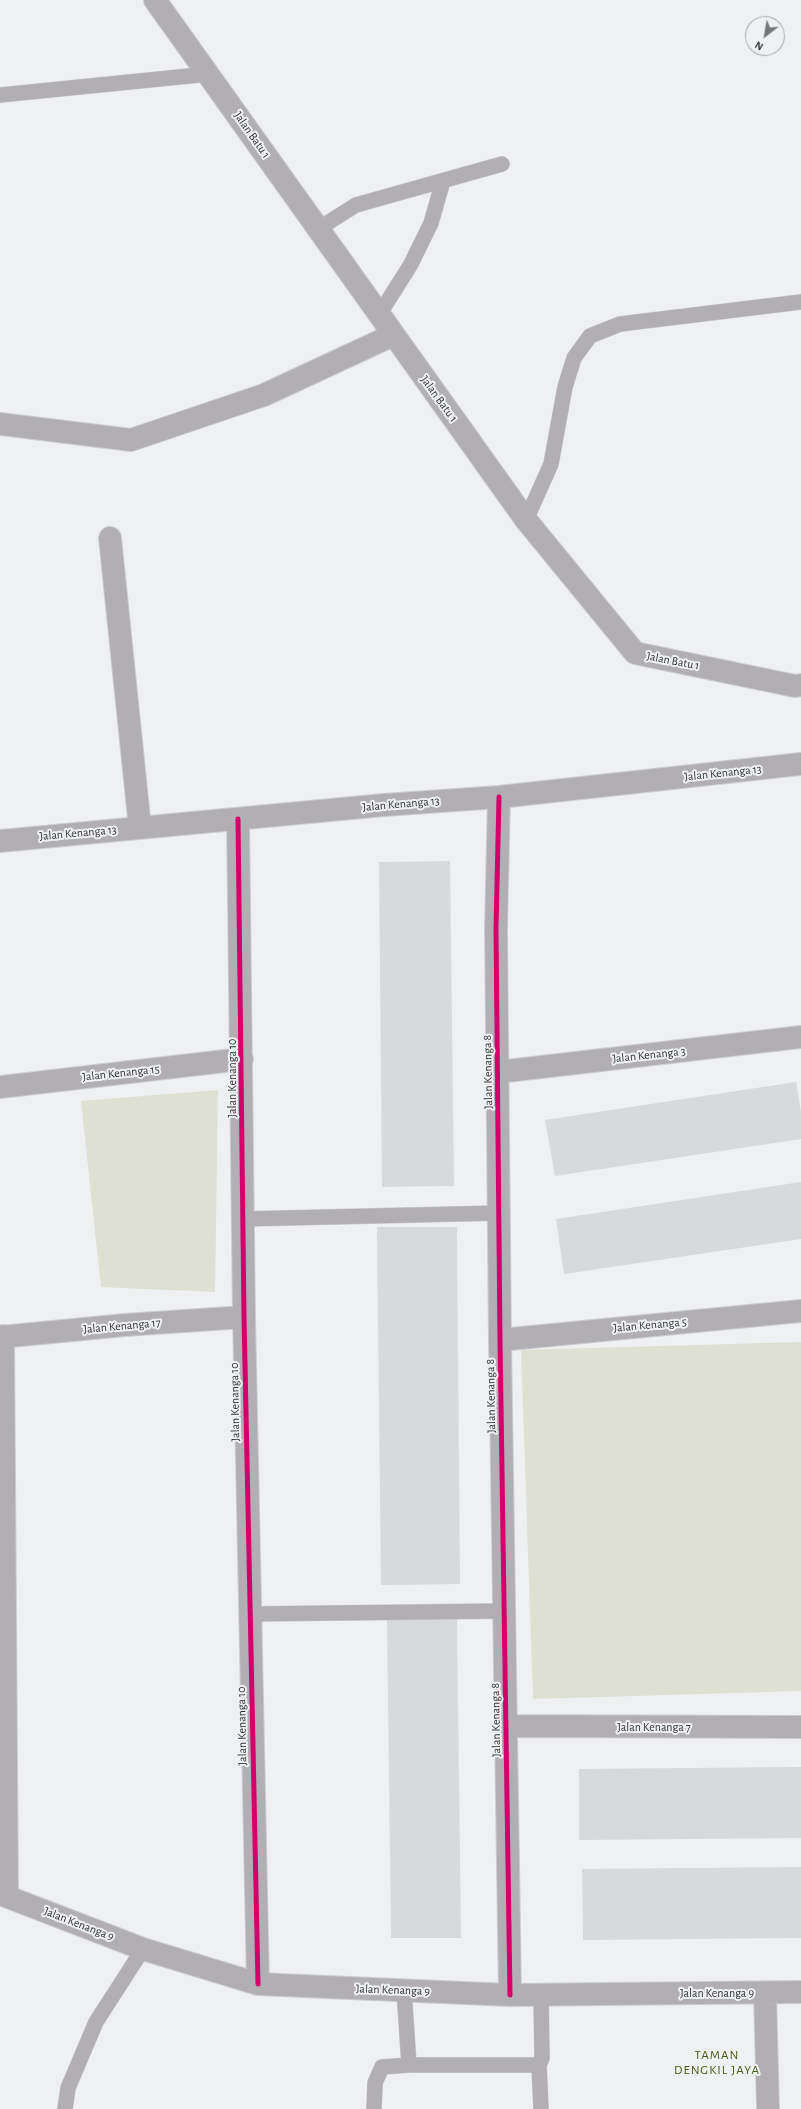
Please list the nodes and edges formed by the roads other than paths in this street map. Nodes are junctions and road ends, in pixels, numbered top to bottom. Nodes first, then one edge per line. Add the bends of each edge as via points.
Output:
1 (155, 0) edge
2 (209, 74) junction
3 (0, 95) edge
4 (502, 164) dead end
5 (443, 180) junction
6 (318, 228) junction
7 (801, 302) edge
8 (379, 315) junction
9 (393, 335) junction
10 (0, 424) edge
11 (526, 520) junction
12 (110, 538) dead end
13 (801, 685) edge
14 (801, 764) edge
15 (499, 797) junction
16 (238, 819) junction
17 (140, 828) junction
18 (0, 841) edge
19 (801, 1037) edge
20 (242, 1059) junction
21 (498, 1072) junction
22 (0, 1087) edge
23 (499, 1213) junction
24 (242, 1219) junction
25 (801, 1312) edge
26 (244, 1317) junction
27 (2, 1337) edge
28 (500, 1340) junction
29 (504, 1611) junction
30 (250, 1614) junction
31 (506, 1726) junction
32 (801, 1727) edge
33 (3, 1895) edge
34 (143, 1949) junction
35 (258, 1984) junction
36 (404, 1990) junction
37 (801, 1992) edge
38 (765, 1993) junction
39 (541, 1994) junction
40 (510, 1995) junction
41 (409, 2065) junction
42 (539, 2065) junction
43 (65, 2109) edge
44 (374, 2109) edge
45 (541, 2109) edge
46 (768, 2109) edge

1 - 2 street, Jalan Batu 1
2 - 3 lane
2 - 6 street, Jalan Batu 1
4 - 5 lane
5 - 6 lane via 356,205
5 - 8 lane via 431,223 411,264
6 - 8 street, Jalan Batu 1
7 - 11 lane via 620,324 590,336 574,358 565,387 551,464
8 - 9 street, Jalan Batu 1
9 - 10 street via 264,395 131,440
9 - 11 street, Jalan Batu 1
11 - 13 street, Jalan Batu 1 via 634,653 795,686
12 - 17 street
14 - 15 street, Jalan Kenanga 13
15 - 16 street, Jalan Kenanga 13
15 - 21 street, Jalan Kenanga 8 via 496,928
16 - 17 street, Jalan Kenanga 13
16 - 20 street, Jalan Kenanga 10
17 - 18 street, Jalan Kenanga 13
19 - 21 street, Jalan Kenanga 3
20 - 22 street, Jalan Kenanga 15
20 - 24 street, Jalan Kenanga 10
21 - 23 street, Jalan Kenanga 8
23 - 24 lane
23 - 28 street, Jalan Kenanga 8
24 - 26 street, Jalan Kenanga 10
25 - 28 street, Jalan Kenanga 5
26 - 27 street, Jalan Kenanga 17
26 - 30 street, Jalan Kenanga 10
27 - 33 street
28 - 29 street, Jalan Kenanga 8
29 - 30 lane
29 - 31 street, Jalan Kenanga 8
30 - 35 street, Jalan Kenanga 10
31 - 32 street, Jalan Kenanga 7
31 - 40 street, Jalan Kenanga 8
33 - 34 street, Jalan Kenanga 9
34 - 35 street, Jalan Kenanga 9
34 - 43 lane via 96,2022 68,2088
35 - 36 street, Jalan Kenanga 9
36 - 40 street, Jalan Kenanga 9
36 - 41 lane
37 - 38 street, Jalan Kenanga 9
38 - 39 street, Jalan Kenanga 9
38 - 46 street
39 - 40 street, Jalan Kenanga 9
39 - 42 lane via 542,2058
41 - 42 lane
41 - 44 lane via 382,2067 375,2083
42 - 45 lane

